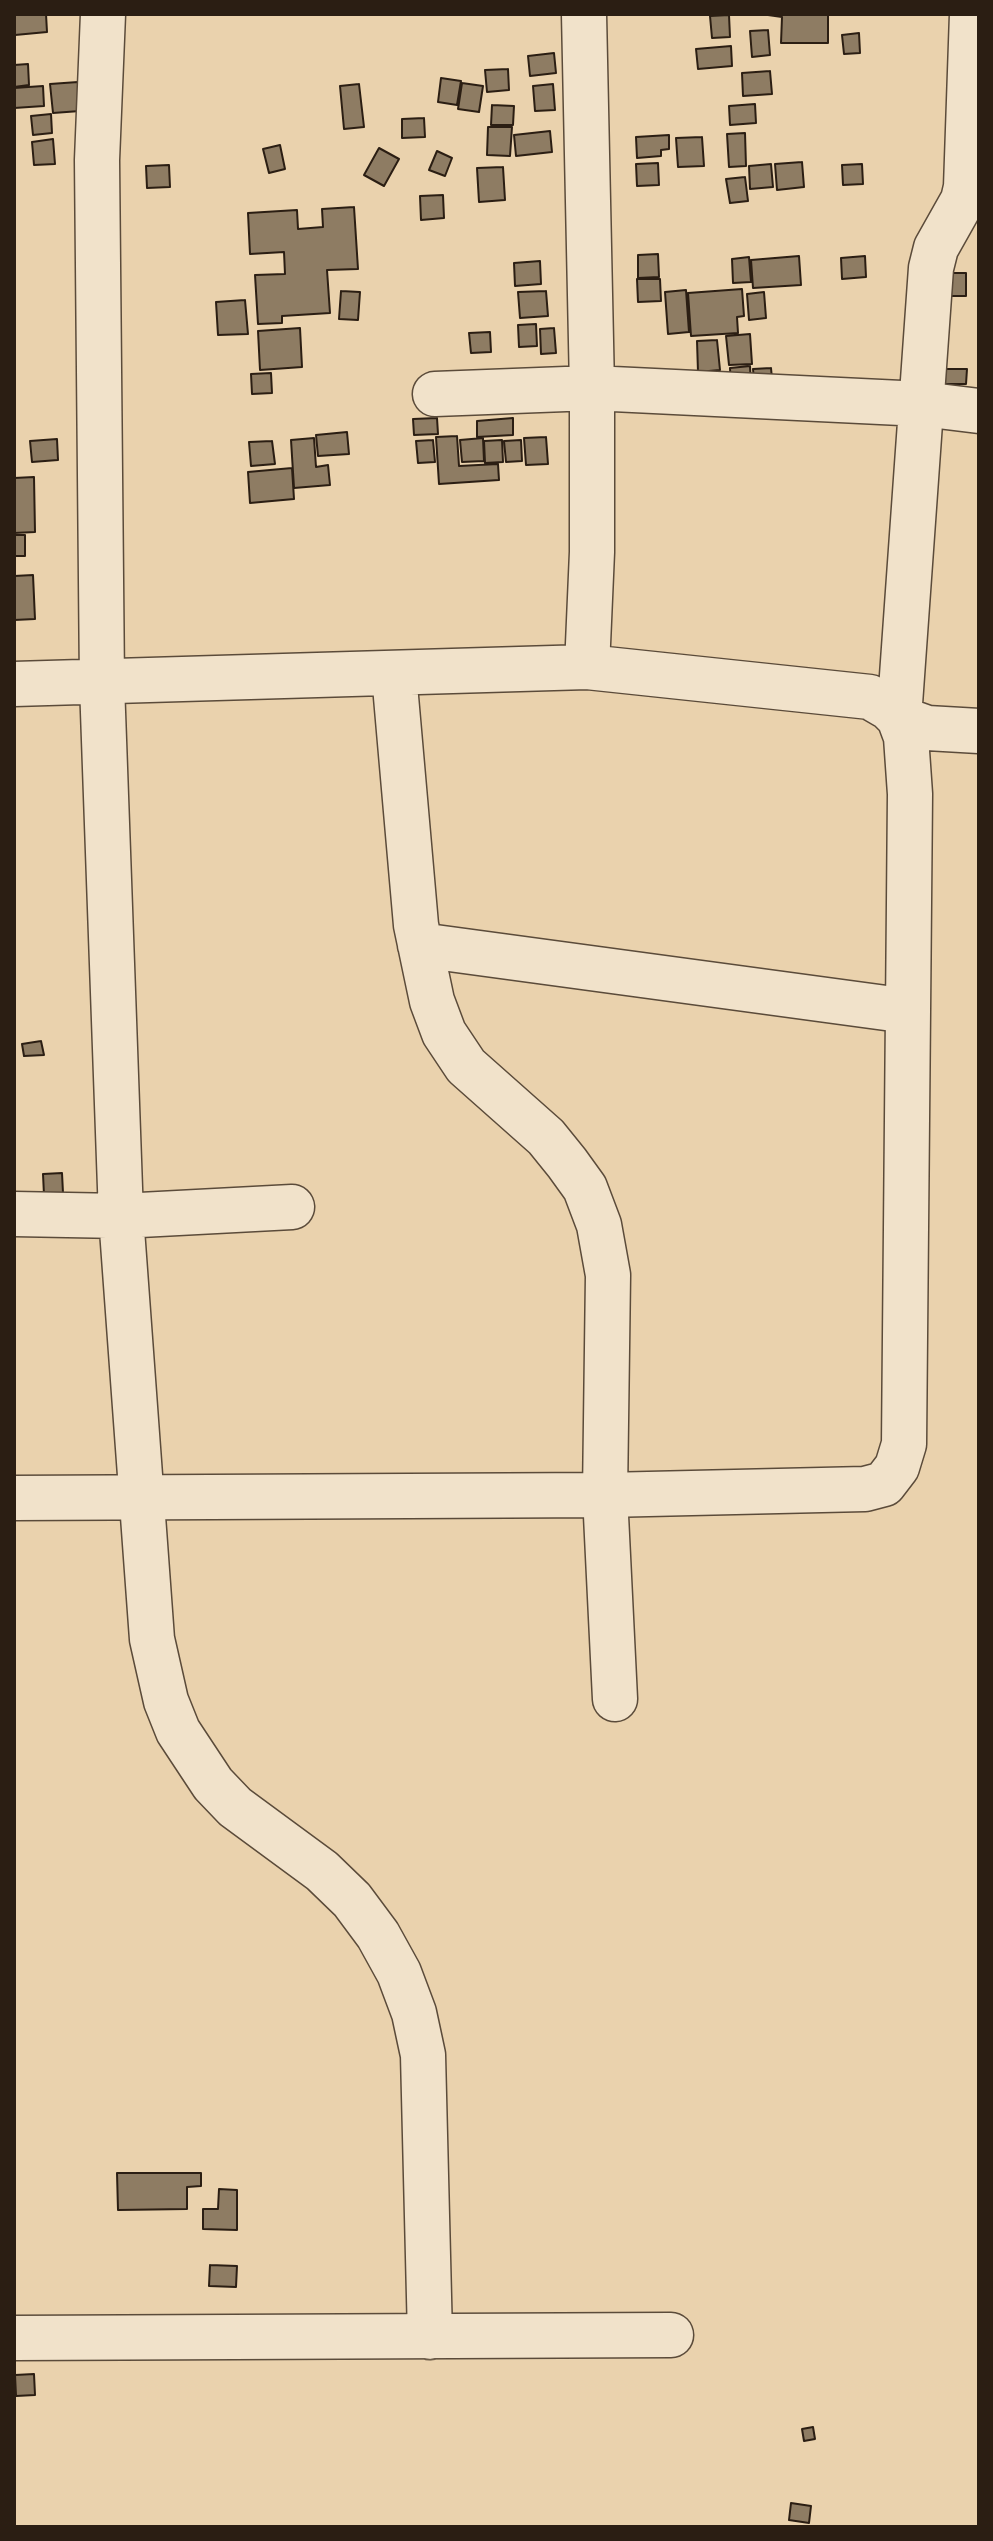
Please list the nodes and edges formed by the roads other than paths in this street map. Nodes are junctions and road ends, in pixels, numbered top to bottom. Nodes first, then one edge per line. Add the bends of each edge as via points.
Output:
1 (584, 14) edge
2 (972, 14) edge
3 (112, 16) edge
4 (592, 388) junction
5 (435, 394) dead end
6 (922, 404) junction
7 (979, 411) edge
8 (587, 667) junction
9 (394, 674) junction
10 (14, 684) edge
11 (102, 684) junction
12 (899, 718) junction
13 (979, 731) edge
14 (420, 945) junction
15 (908, 1011) junction
16 (292, 1207) dead end
17 (14, 1214) edge
18 (121, 1216) junction
19 (605, 1495) junction
20 (139, 1496) junction
21 (14, 1498) edge
22 (615, 1699) dead end
23 (671, 2335) dead end
24 (430, 2337) junction
25 (14, 2338) edge

1 - 4 street
2 - 6 street via 966,187 931,268
3 - 11 street via 97,160
4 - 5 street
4 - 6 street
4 - 8 street
6 - 7 street
6 - 12 street
8 - 9 street
8 - 12 street via 870,697
9 - 11 street
9 - 14 street
10 - 11 street
11 - 18 street
12 - 13 street via 927,728
12 - 15 street via 906,737 910,794
14 - 15 street
14 - 19 street via 444,1033 466,1066 546,1137 567,1163 585,1188 599,1225 609,1316
15 - 19 street via 904,1444 897,1467 884,1484 865,1489
16 - 18 street
17 - 18 street
18 - 20 street
19 - 20 street
19 - 22 street
20 - 21 street
20 - 24 street via 158,1671 178,1731 235,1807 322,1871 352,1900 399,1973 414,2013 423,2055
23 - 24 street
24 - 25 street

